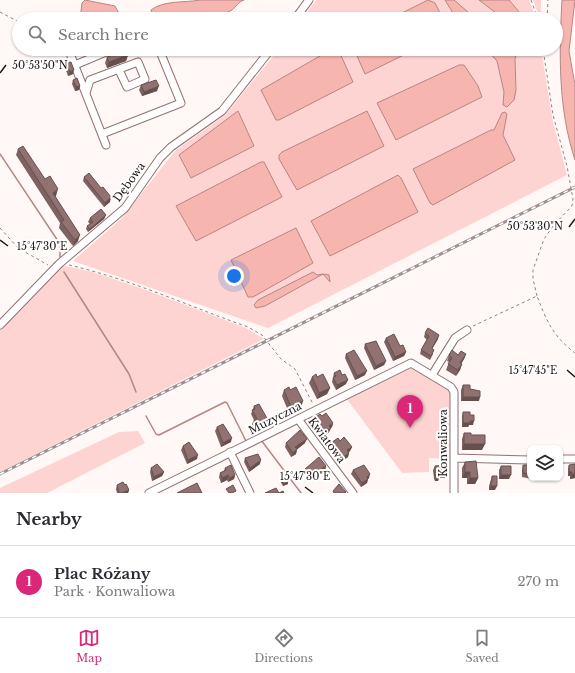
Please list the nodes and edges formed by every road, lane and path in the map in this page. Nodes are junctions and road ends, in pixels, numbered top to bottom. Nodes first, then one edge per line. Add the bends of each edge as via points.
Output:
1 (309, 0) edge
2 (531, 0) edge
3 (548, 0) edge
4 (0, 12) edge
5 (300, 12) edge
6 (535, 12) edge
7 (547, 12) edge
8 (12, 18) edge
9 (71, 56) dead end
10 (96, 56) edge
11 (162, 56) edge
12 (265, 56) edge
13 (543, 56) edge
14 (75, 65) junction
15 (119, 70) dead end
16 (80, 79) junction
17 (90, 80) junction
18 (86, 93) junction
19 (102, 134) junction
20 (106, 144) dead end
21 (0, 228) edge
22 (56, 266) junction
23 (537, 296) junction
24 (0, 325) edge
25 (467, 330) joint
26 (575, 352) edge
27 (432, 375) junction
28 (316, 409) junction
29 (298, 419) junction
30 (230, 452) junction
31 (454, 458) junction
32 (563, 459) edge
33 (575, 459) edge
34 (527, 460) edge
35 (163, 490) edge
36 (149, 493) edge
37 (250, 493) edge
38 (353, 493) edge
39 (454, 493) edge

1 - 5 street
2 - 6 path
3 - 7 path
4 - 8 path
9 - 14 street
10 - 14 street
11 - 19 street via 181,103
12 - 22 street, Dębowa via 222,110 160,158 125,208
13 - 23 path via 553,115 574,199 572,206 544,239 533,270
14 - 16 street
15 - 17 street
16 - 17 street via 85,77
16 - 18 street
17 - 18 street
18 - 19 street
19 - 20 street
21 - 22 path via 18,248
22 - 24 street, Dębowa
22 - 28 path via 93,271 248,327 262,335 281,359 295,368
23 - 25 path
23 - 26 path via 551,329 561,342
25 - 27 street via 455,338
27 - 28 street, Muzyczna via 411,363
27 - 31 street, Konwaliowa via 451,387 454,392
28 - 29 street, Muzyczna
29 - 30 street, Muzyczna
29 - 38 street, Kwiatowa
30 - 35 street, Muzyczna
30 - 37 street
31 - 34 street
31 - 39 street, Konwaliowa
32 - 33 street
35 - 36 street, Muzyczna

